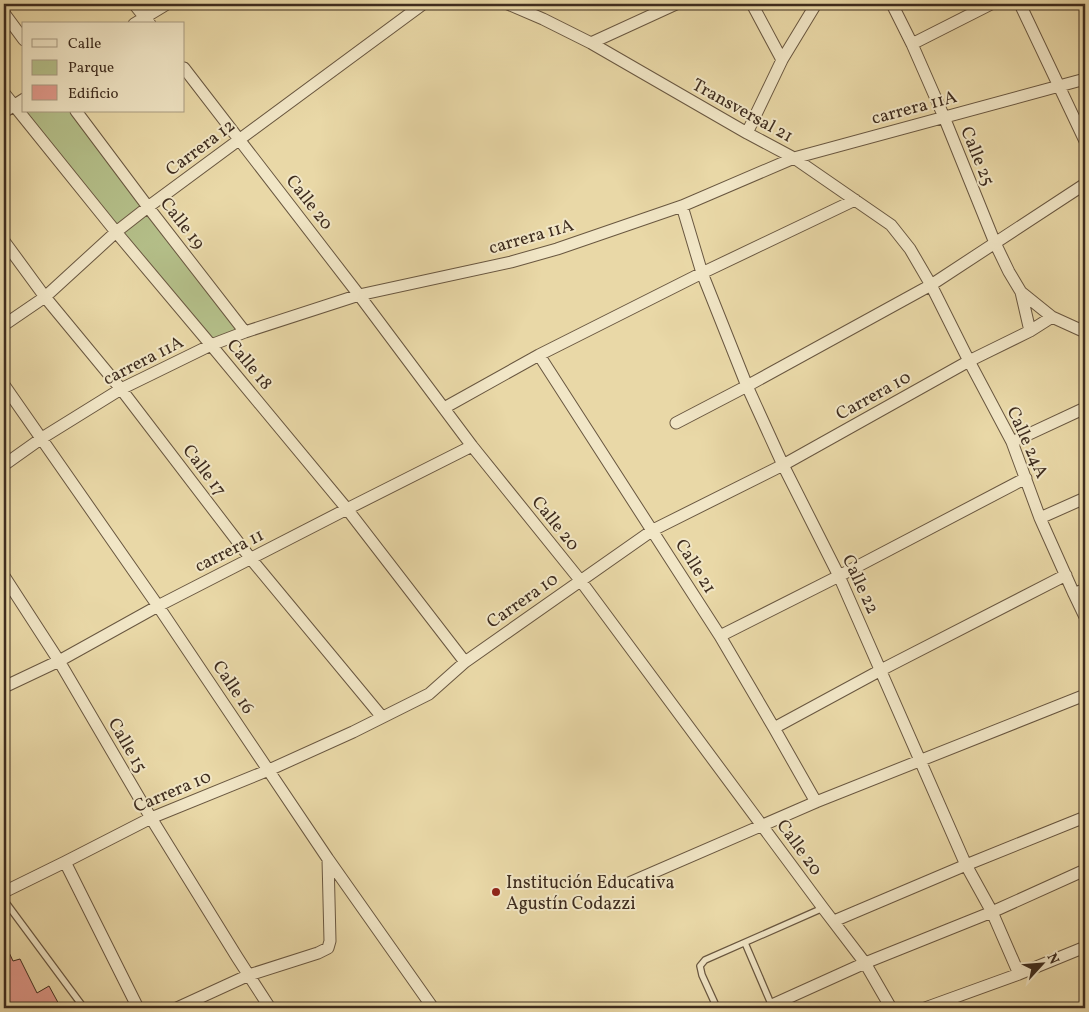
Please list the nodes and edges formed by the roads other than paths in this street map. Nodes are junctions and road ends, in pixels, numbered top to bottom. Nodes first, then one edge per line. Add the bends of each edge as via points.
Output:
1 (134, 4) edge
2 (167, 4) edge
3 (423, 4) edge
4 (508, 4) edge
5 (676, 4) edge
6 (752, 4) edge
7 (816, 4) edge
8 (892, 4) edge
9 (991, 4) edge
10 (1020, 4) edge
11 (4, 13) edge
12 (147, 20) edge
13 (22, 37) edge
14 (591, 43) junction
15 (912, 44) junction
16 (782, 60) junction
17 (185, 69) edge
18 (1085, 78) edge
19 (1058, 86) junction
20 (4, 93) edge
21 (19, 102) edge
22 (4, 112) edge
23 (26, 112) edge
24 (77, 112) edge
25 (944, 117) junction
26 (747, 133) junction
27 (239, 139) junction
28 (1085, 141) edge
29 (794, 158) junction
30 (1085, 184) edge
31 (855, 200) junction
32 (682, 206) junction
33 (148, 207) junction
34 (116, 232) junction
35 (4, 240) edge
36 (995, 243) junction
37 (702, 273) junction
38 (931, 285) junction
39 (1021, 292) junction
40 (359, 295) junction
41 (45, 297) junction
42 (1052, 317) junction
43 (4, 325) edge
44 (1030, 331) junction
45 (245, 332) junction
46 (1085, 332) edge
47 (212, 345) junction
48 (539, 355) junction
49 (969, 362) junction
50 (4, 385) edge
51 (747, 386) junction
52 (121, 389) junction
53 (444, 408) junction
54 (1085, 408) edge
55 (676, 423) dead end
56 (42, 438) junction
57 (1012, 442) junction
58 (472, 446) junction
59 (4, 465) edge
60 (783, 466) junction
61 (1026, 478) junction
62 (1085, 498) edge
63 (347, 509) junction
64 (1040, 518) junction
65 (653, 530) junction
66 (251, 559) junction
67 (1066, 575) junction
68 (4, 576) edge
69 (839, 576) junction
70 (580, 580) junction
71 (1085, 589) edge
72 (1074, 594) junction
73 (158, 606) junction
74 (1085, 616) edge
75 (720, 636) junction
76 (59, 660) junction
77 (465, 662) junction
78 (881, 670) junction
79 (4, 687) edge
80 (1085, 695) edge
81 (382, 718) junction
82 (774, 728) junction
83 (920, 760) junction
84 (269, 770) junction
85 (816, 802) junction
86 (1085, 817) edge
87 (151, 818) junction
88 (762, 825) junction
89 (328, 859) junction
90 (65, 862) junction
91 (966, 865) junction
92 (1085, 870) edge
93 (629, 883) dead end
94 (4, 892) edge
95 (4, 900) edge
96 (824, 908) junction
97 (992, 912) junction
98 (834, 920) junction
99 (745, 943) junction
100 (1085, 947) edge
101 (866, 963) junction
102 (1019, 974) junction
103 (249, 976) junction
104 (772, 1007) edge
105 (84, 1008) edge
106 (138, 1008) edge
107 (177, 1008) edge
108 (270, 1008) edge
109 (433, 1008) edge
110 (717, 1008) edge
111 (891, 1008) edge
112 (925, 1008) edge

1 - 12 street
2 - 12 street
3 - 27 street, Carrera 12
4 - 14 street, Transversal 21
5 - 14 street
6 - 16 street
7 - 16 street
8 - 15 street, Calle 25
9 - 15 street
10 - 19 street
11 - 13 street
14 - 26 street, Transversal 21
15 - 25 street, Calle 25
16 - 26 street
17 - 27 street, Calle 20
18 - 19 street, carrera 11A
19 - 25 street, carrera 11A
19 - 28 street
20 - 21 street, Calle 18
21 - 22 street
23 - 34 street, Calle 18
24 - 33 street, Calle 19
25 - 29 street, carrera 11A
25 - 36 street, Calle 25
26 - 29 street, Transversal 21
27 - 33 street, Carrera 12
27 - 40 street, Calle 20
29 - 31 street, Transversal 21
29 - 32 street, carrera 11A
30 - 36 street
31 - 37 street
31 - 38 street, Transversal 21 via 891,225
32 - 37 street, Calle 22
32 - 40 street, carrera 11A via 511,262
33 - 34 street, Carrera 12
33 - 45 street, Calle 19
34 - 41 street, Carrera 12
34 - 47 street, Calle 18
35 - 41 street, Calle 17
36 - 38 street
36 - 39 street, Calle 25
37 - 48 street
37 - 51 street, Calle 22
38 - 49 street, Calle 24A
38 - 51 street
39 - 42 street, Calle 25
39 - 44 street, Calle 25
40 - 45 street, carrera 11A
40 - 53 street, Calle 20
41 - 43 street, Carrera 12
41 - 52 street, Calle 17
42 - 44 street, Carrera 10
42 - 46 street, Calle 25
44 - 49 street, Carrera 10
45 - 47 street, carrera 11A
47 - 52 street, carrera 11A
47 - 63 street, Calle 18
48 - 53 street
48 - 65 street, Calle 21
49 - 57 street, Calle 24A
49 - 60 street, Carrera 10
50 - 56 street, Calle 16
51 - 55 street
51 - 60 street, Calle 22
52 - 56 street, carrera 11A
52 - 66 street, Calle 17
53 - 58 street, Calle 20
54 - 57 street
56 - 59 street, carrera 11A
56 - 73 street, Calle 16
57 - 61 street, Calle 24A
58 - 63 street, carrera 11
58 - 70 street, Calle 20
60 - 65 street, Carrera 10
60 - 69 street, Calle 22
61 - 64 street, Calle 24A
61 - 69 street
62 - 64 street
63 - 66 street, carrera 11
63 - 77 street, Calle 18
64 - 67 street, Calle 24A
65 - 70 street, Carrera 10
65 - 75 street, Calle 21
66 - 73 street, carrera 11
66 - 81 street, Calle 17
67 - 72 street, Calle 24A
67 - 78 street
68 - 76 street, Calle 15
69 - 75 street
69 - 78 street, Calle 22
70 - 77 street, Carrera 10
70 - 88 street, Calle 20
71 - 72 street
72 - 74 street, Calle 24A
73 - 76 street, carrera 11
73 - 84 street, Calle 16
75 - 82 street, Calle 21
76 - 79 street, carrera 11
76 - 87 street, Calle 15
77 - 81 street, Carrera 10 via 428,694
78 - 82 street
78 - 83 street, Calle 22
80 - 83 street
81 - 84 street, Carrera 10
82 - 85 street, Calle 21
83 - 85 street
83 - 91 street, Calle 22
84 - 87 street, Carrera 10
84 - 89 street, Calle 16
85 - 88 street
86 - 91 street
87 - 90 street, Carrera 10
87 - 103 street, Calle 15
88 - 93 street
88 - 96 street, Calle 20
89 - 103 street via 328,948
89 - 109 street, Calle 16
90 - 94 street, Carrera 10
90 - 106 street
91 - 97 street, Calle 22
91 - 98 street
92 - 97 street
95 - 105 lane
96 - 98 street, Calle 20
96 - 99 lane
97 - 101 street
97 - 102 street, Calle 22
98 - 101 street, Calle 20
99 - 104 lane
99 - 110 lane via 706,960 700,966
100 - 102 street
101 - 104 street
101 - 111 street, Calle 20
102 - 112 street
103 - 107 street
103 - 108 street, Calle 15

